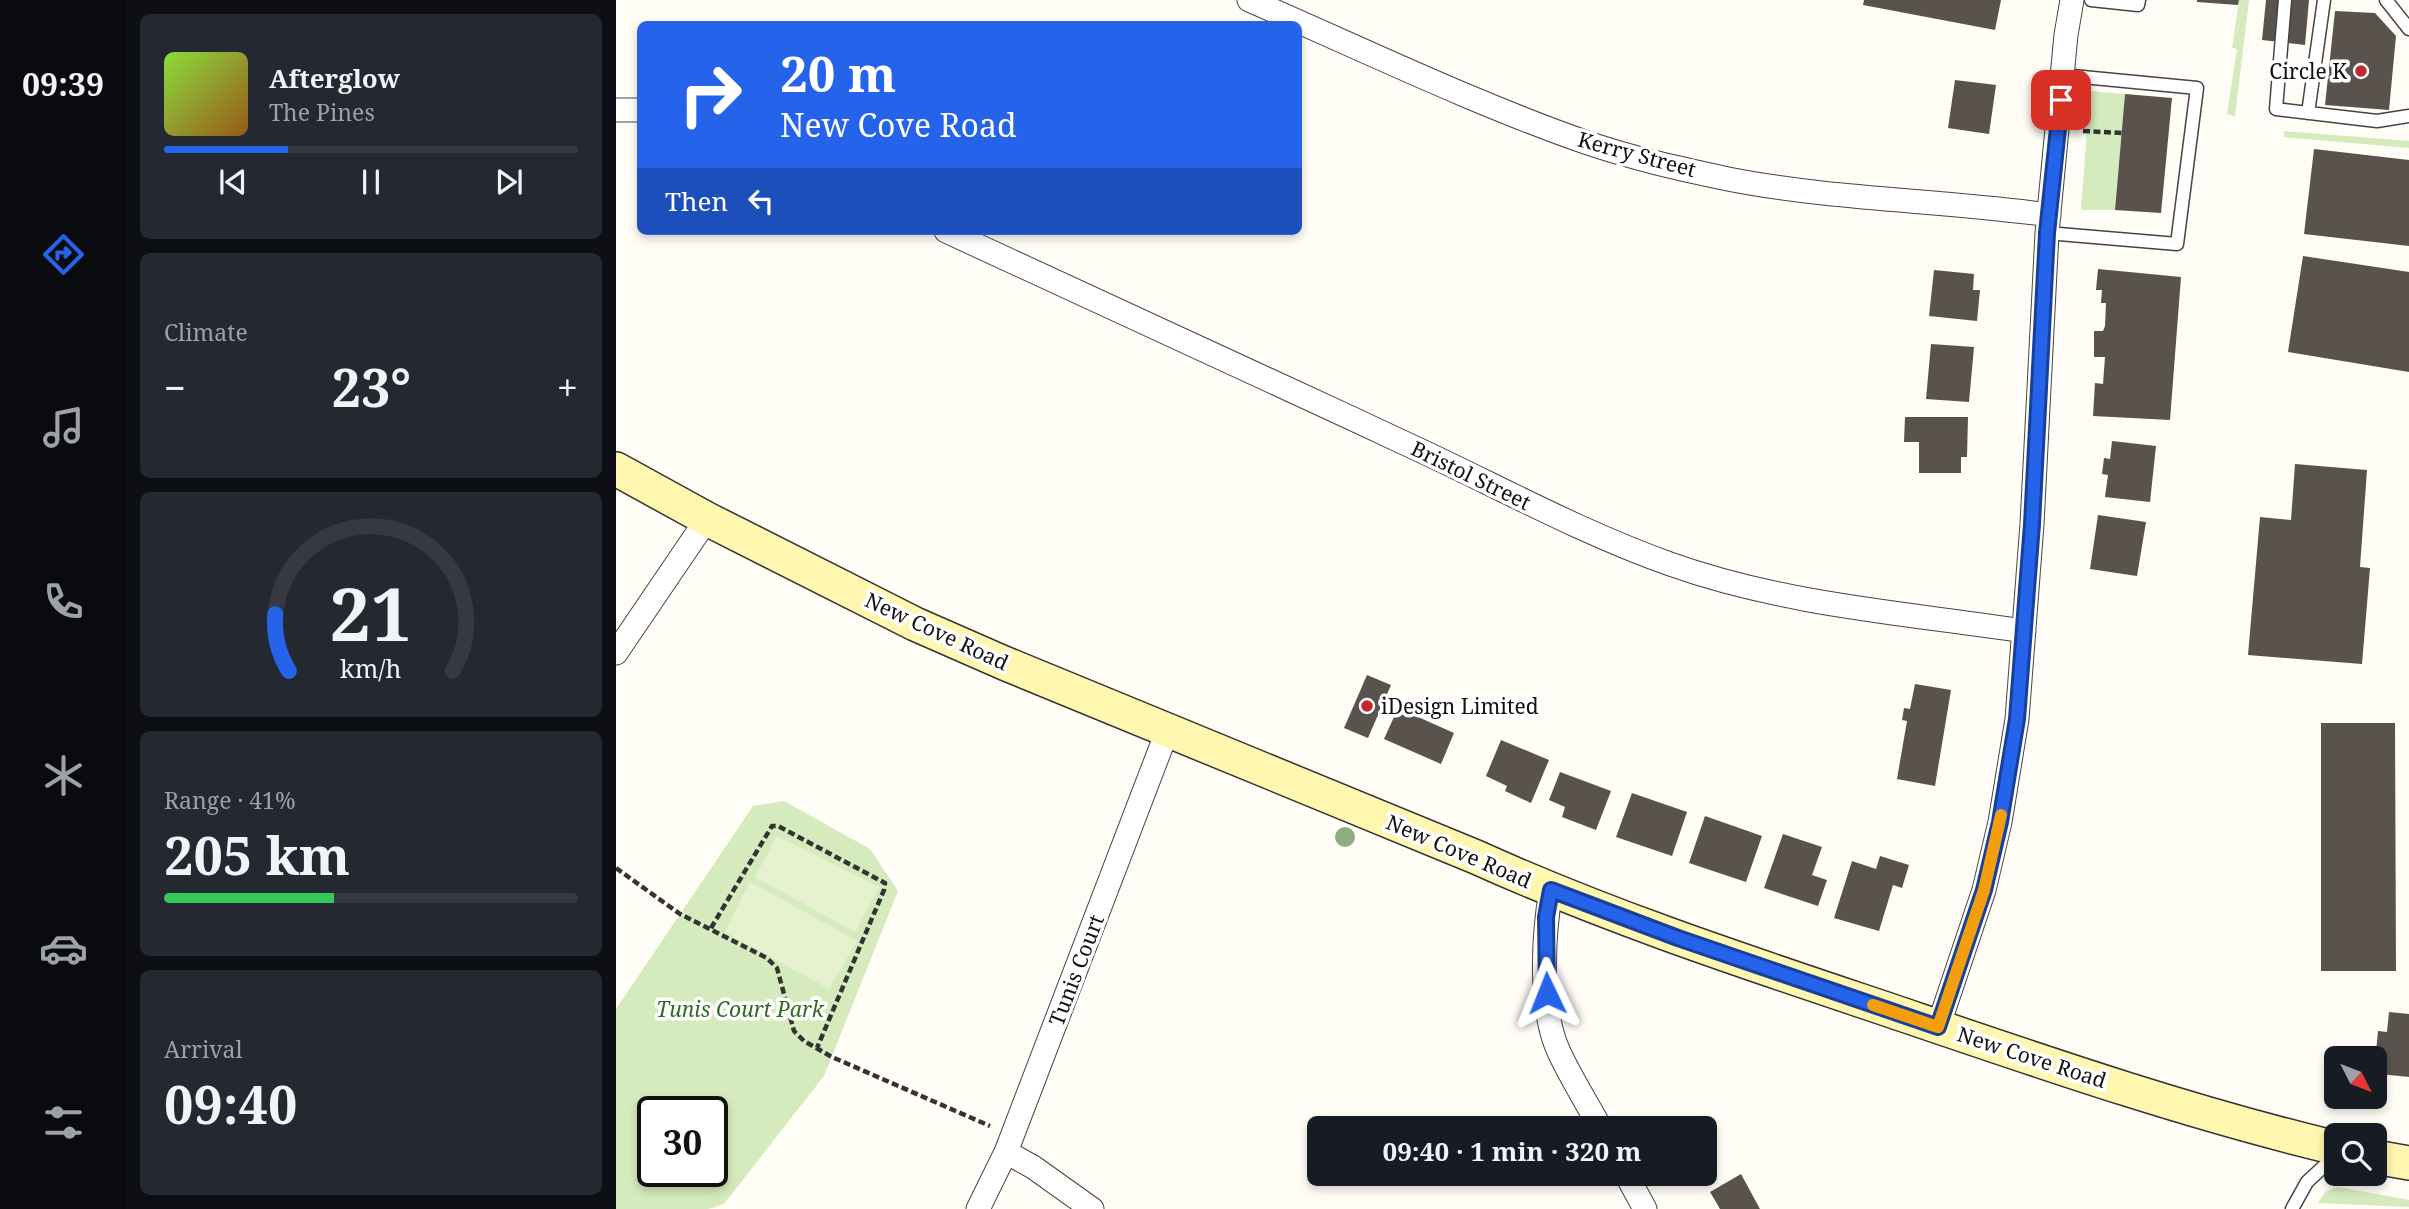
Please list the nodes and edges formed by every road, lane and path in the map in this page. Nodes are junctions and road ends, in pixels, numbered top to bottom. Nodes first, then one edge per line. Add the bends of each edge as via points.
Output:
1 (1249, 0) edge
2 (2072, 0) edge
3 (2091, 0) edge
4 (2139, 0) edge
5 (2285, 0) edge
6 (2324, 0) edge
7 (2386, 0) edge
8 (1298, 21) edge
9 (1302, 23) edge
10 (2409, 29) edge
11 (2062, 75) junction
12 (616, 110) edge
13 (637, 110) edge
14 (2308, 113) junction
15 (2409, 116) edge
16 (2083, 131) dead end
17 (2122, 133) dead end
18 (2048, 224) junction
19 (955, 235) edge
20 (616, 469) edge
21 (707, 519) junction
22 (2024, 631) junction
23 (616, 653) edge
24 (1168, 729) junction
25 (616, 868) edge
26 (1551, 890) junction
27 (711, 928) junction
28 (1938, 1027) junction
29 (817, 1048) junction
30 (1594, 1116) edge
31 (1009, 1144) junction
32 (2324, 1145) edge
33 (2324, 1166) edge
34 (1633, 1186) edge
35 (978, 1209) edge
36 (1092, 1209) edge
37 (1645, 1209) edge
38 (2292, 1209) edge

1 - 8 street, Kerry Street
2 - 11 street
3 - 4 lane via 2138,5
5 - 14 lane via 2276,109
6 - 14 lane
7 - 10 lane
9 - 18 street, Kerry Street via 1521,117 1588,143 1651,160 1730,179
11 - 18 street
11 - 18 lane via 2197,88 2176,244
12 - 13 street
14 - 15 lane via 2377,121
16 - 17 path
18 - 22 street
19 - 22 street, Bristol Street via 1563,519 1670,564 1797,598
20 - 21 street, New Cove Road
21 - 23 street
21 - 24 street, New Cove Road via 915,624
22 - 28 street via 2017,719 2000,822 1984,890
24 - 26 street, New Cove Road
24 - 31 street, Tunis Court
25 - 27 path via 680,914
26 - 28 street, New Cove Road
26 - 30 street via 1545,968 1550,1023 1558,1050
27 - 29 path via 777,968 794,1031
27 - 29 path via 772,826 885,883
28 - 32 street, New Cove Road via 2194,1111
29 - 31 path
31 - 35 street, Tunis Court
31 - 36 street
33 - 38 lane via 2307,1182
34 - 37 street

